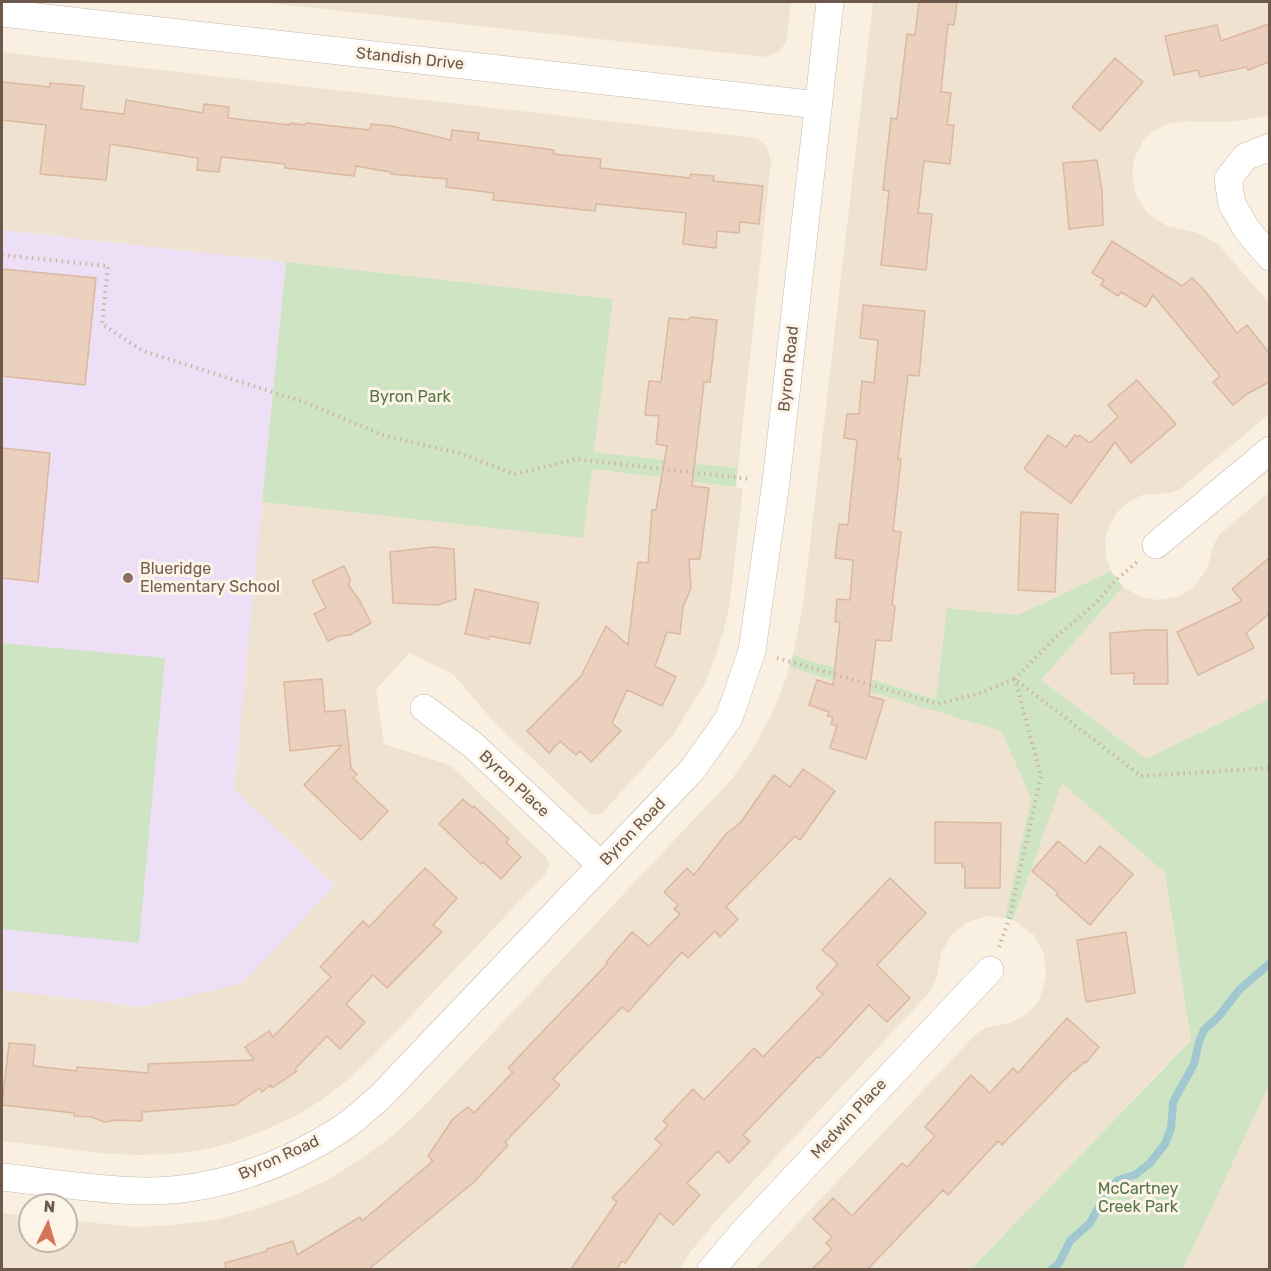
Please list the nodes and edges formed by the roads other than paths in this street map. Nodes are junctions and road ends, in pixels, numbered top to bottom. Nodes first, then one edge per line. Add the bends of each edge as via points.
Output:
1 (830, 2) edge
2 (2, 13) edge
3 (818, 105) junction
4 (1269, 147) edge
5 (1269, 257) edge
6 (1269, 450) edge
7 (1156, 545) road end
8 (424, 708) dead end
9 (601, 865) junction
10 (990, 970) road end
11 (2, 1177) edge
12 (711, 1269) edge

1 - 3 street, Byron Road
2 - 3 street, Standish Drive
3 - 9 street, Byron Road via 776,482 752,651 729,718 692,770
4 - 5 street via 1245,158 1228,178 1232,204
6 - 7 street
8 - 9 street, Byron Place via 473,746
9 - 11 street, Byron Road via 380,1097 342,1128 296,1154 243,1176 195,1187 86,1187
10 - 12 street, Medwin Place

